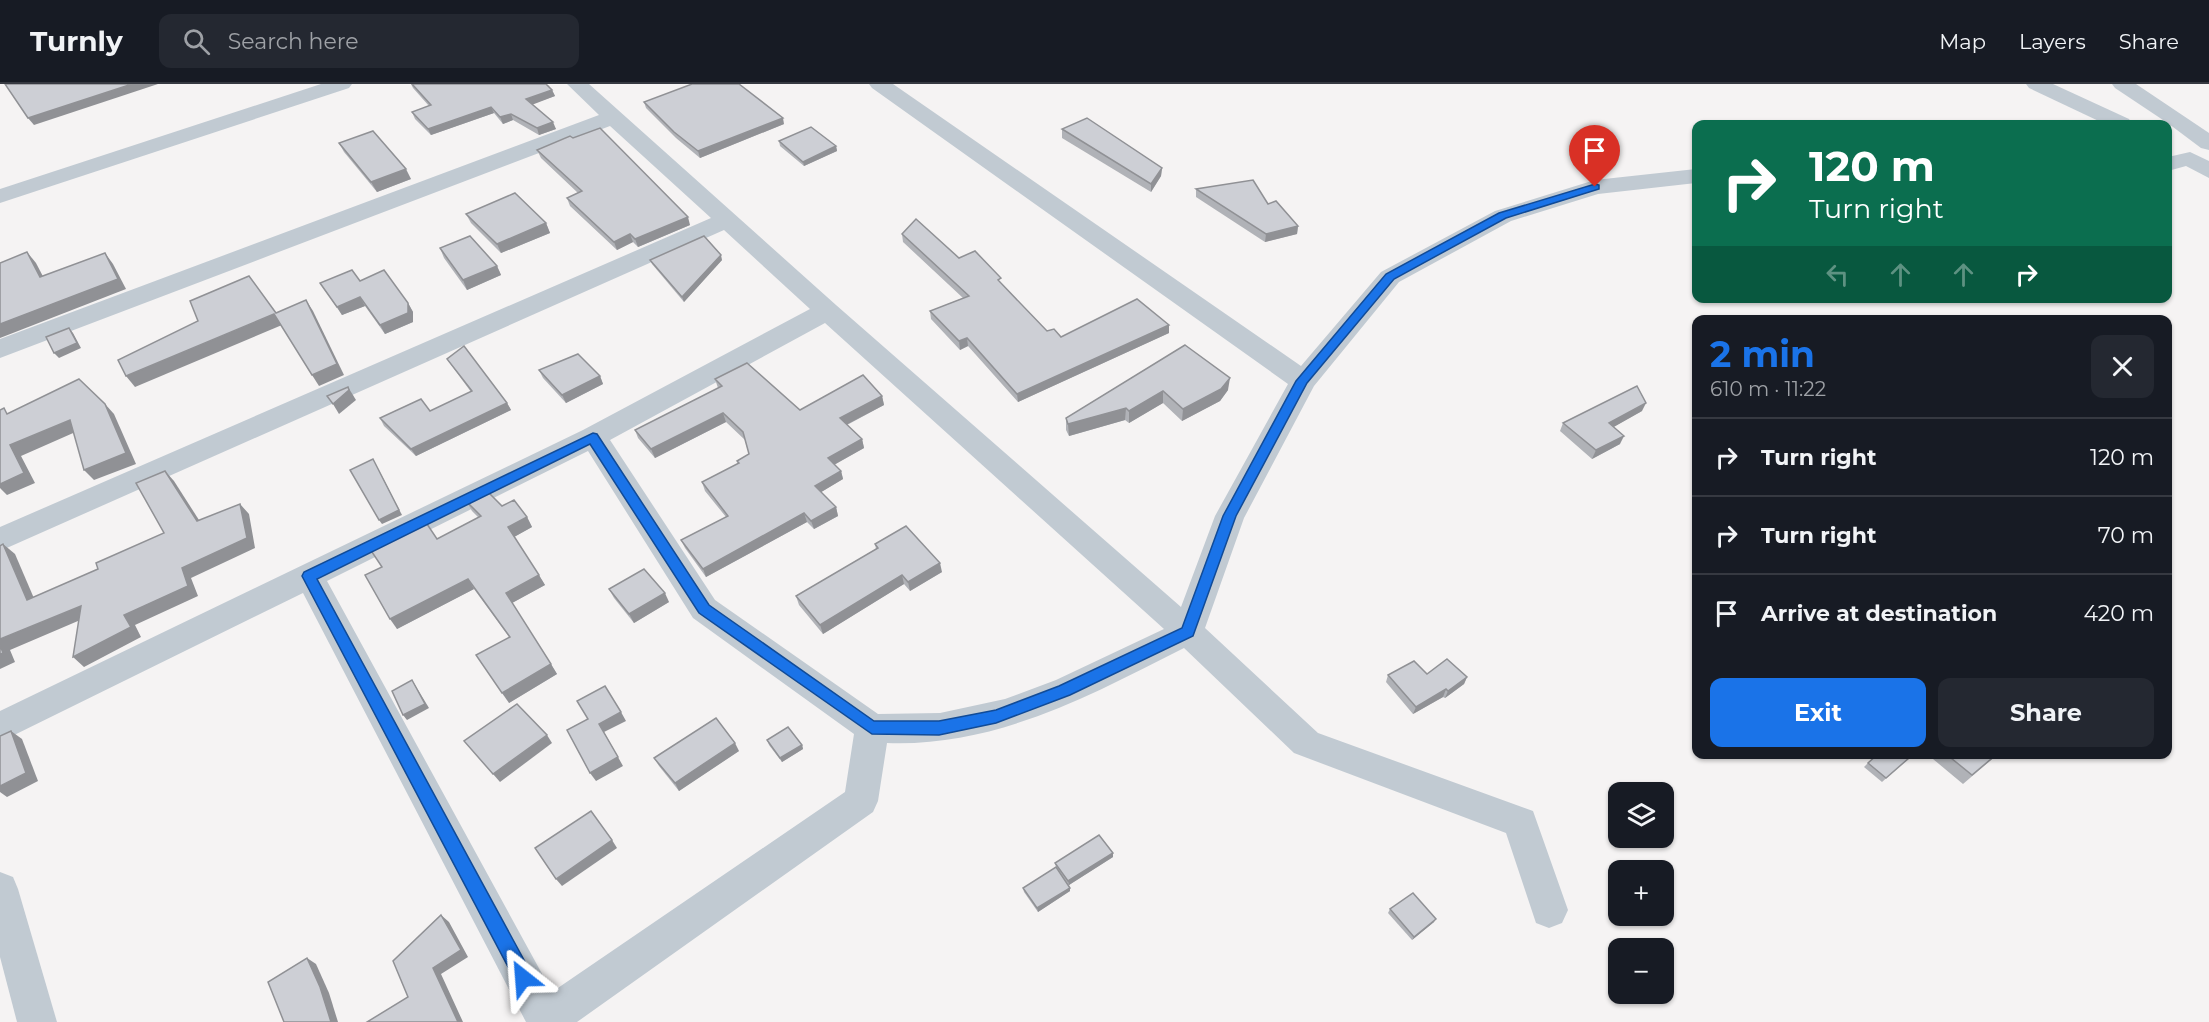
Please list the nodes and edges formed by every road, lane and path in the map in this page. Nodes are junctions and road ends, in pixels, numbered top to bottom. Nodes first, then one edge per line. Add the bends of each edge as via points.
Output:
1 (342, 84) edge
2 (577, 84) edge
3 (879, 84) edge
4 (2036, 84) edge
5 (2122, 84) edge
6 (613, 117) junction
7 (2112, 120) edge
8 (2209, 143) edge
9 (2172, 150) edge
10 (2190, 159) junction
11 (2172, 163) edge
12 (2209, 171) edge
13 (1692, 176) edge
14 (0, 196) edge
15 (726, 220) junction
16 (827, 311) junction
17 (0, 349) edge
18 (1302, 381) junction
19 (593, 437) junction
20 (0, 540) edge
21 (309, 576) junction
22 (1188, 632) junction
23 (0, 727) edge
24 (872, 728) junction
25 (0, 890) edge
26 (1549, 910) dead end
27 (547, 1021) edge
28 (37, 1022) edge

1 - 14 street
2 - 6 street
3 - 18 street
4 - 7 street
5 - 8 street
6 - 15 street
6 - 17 street
9 - 10 street
10 - 11 street
10 - 12 street
13 - 18 street via 1595,187 1503,216 1430,253 1390,277
15 - 16 street
15 - 20 street
16 - 19 street
16 - 22 street
18 - 22 street via 1230,516
19 - 21 street
19 - 24 street via 704,609
21 - 23 street
21 - 27 street
22 - 24 street via 1065,691 996,716 939,728
22 - 26 street via 1306,743 1520,822
24 - 27 street via 861,801
25 - 28 street

